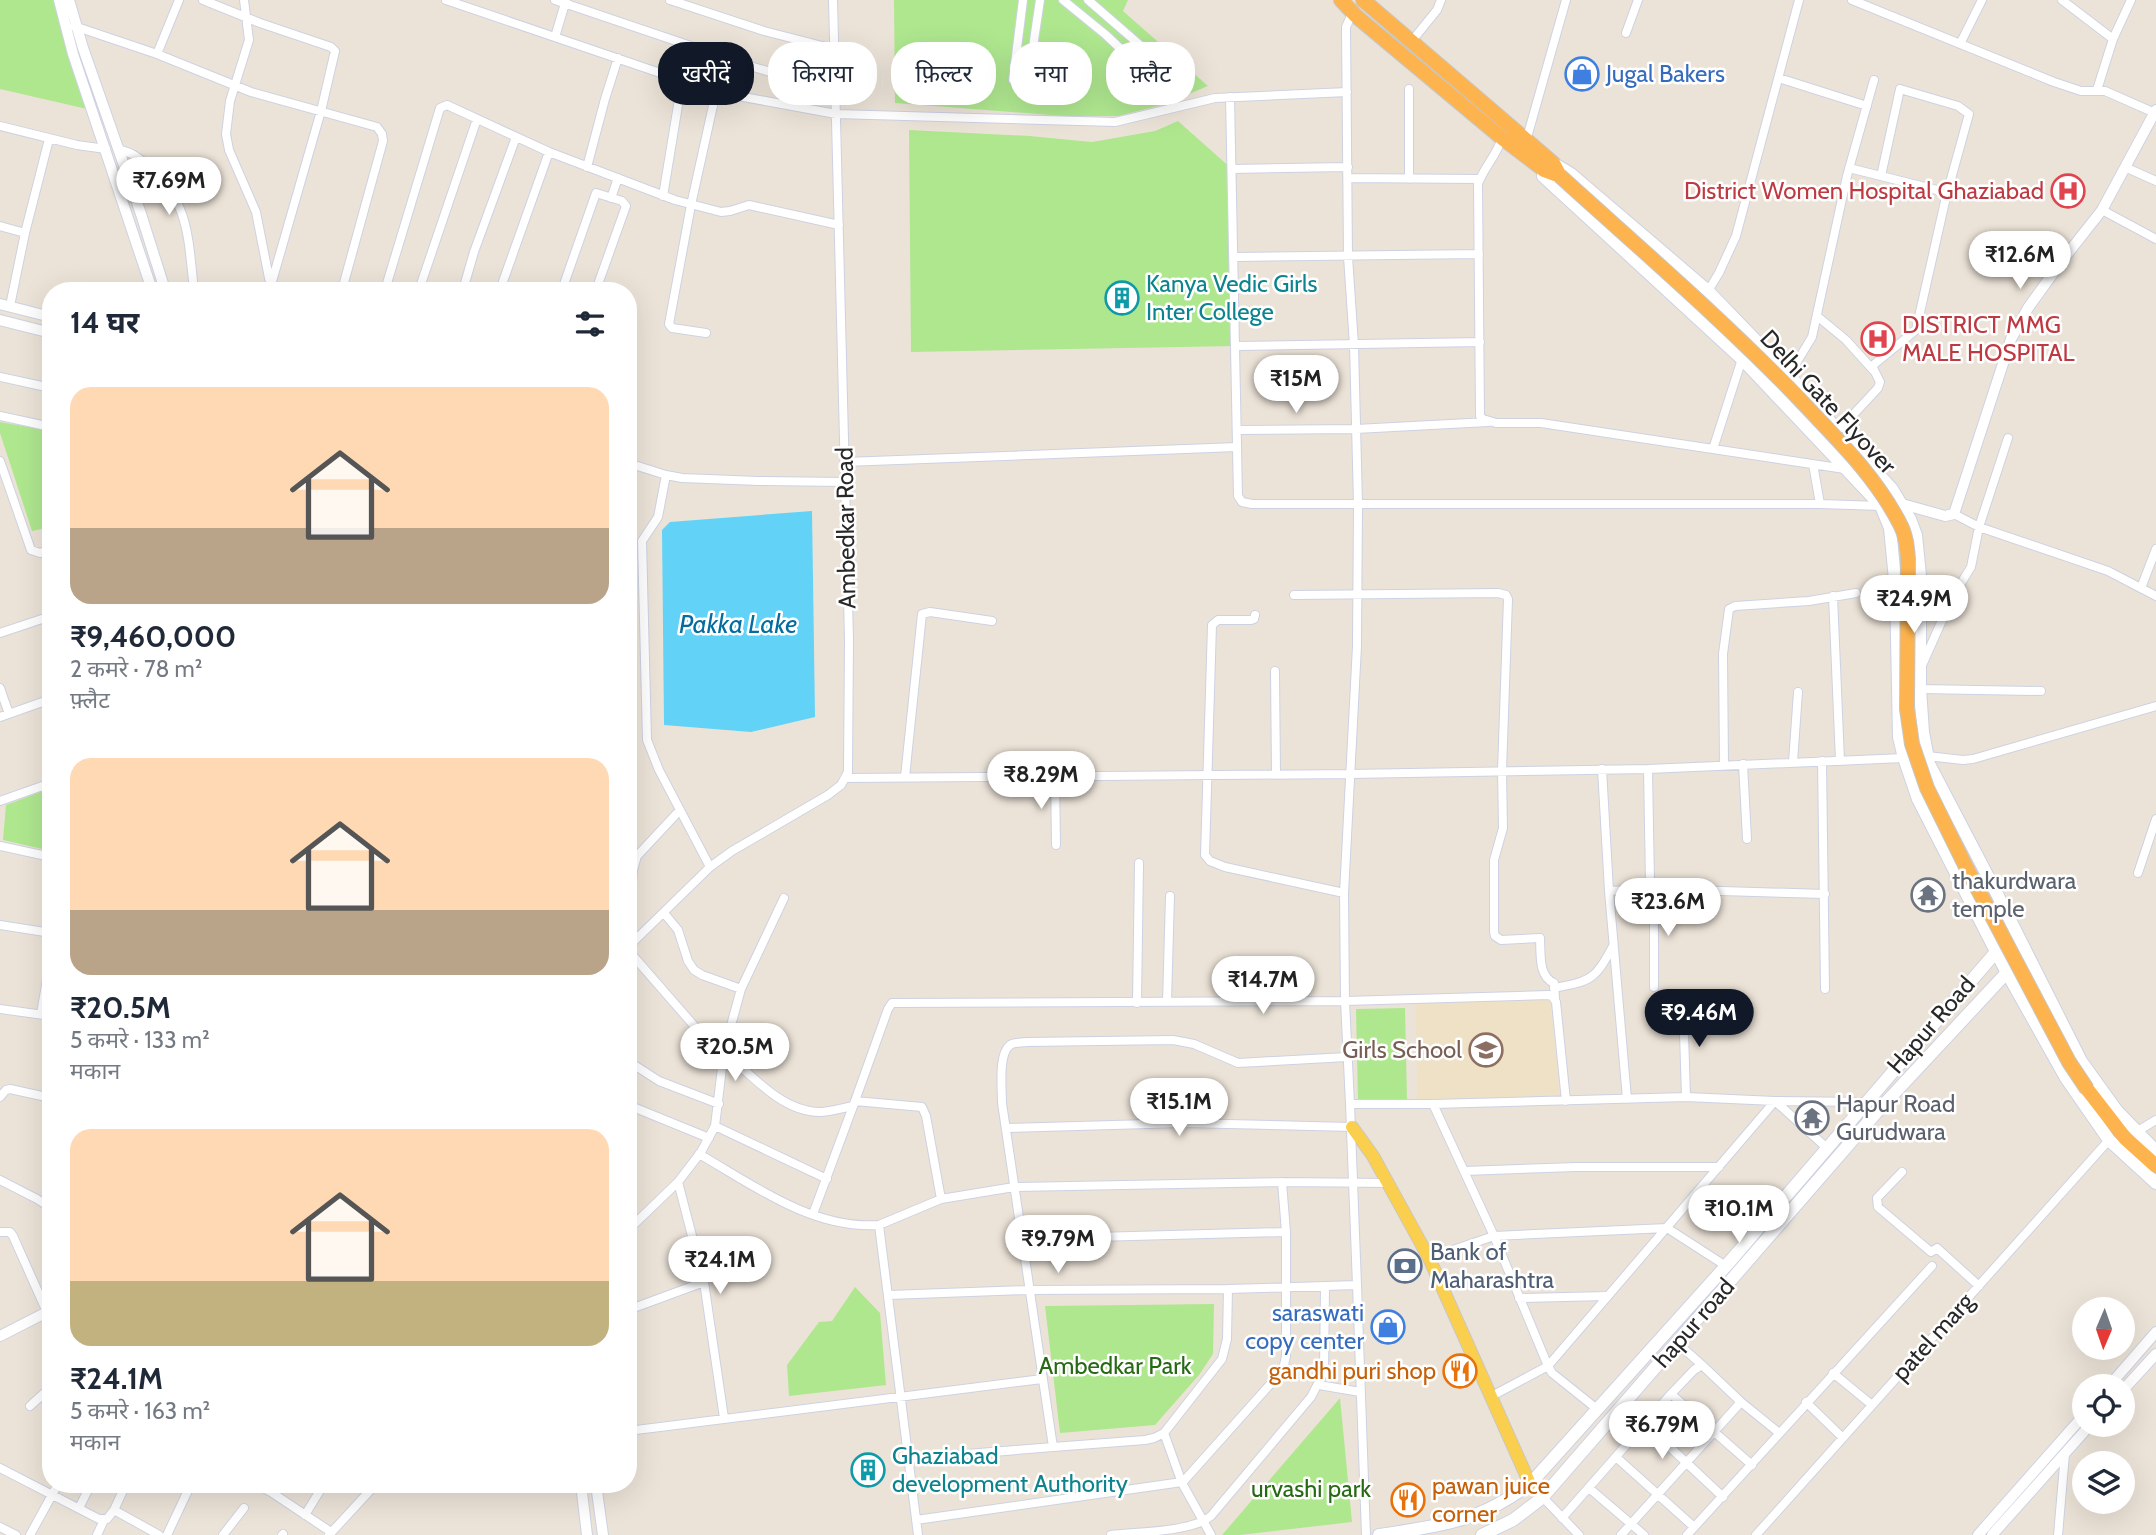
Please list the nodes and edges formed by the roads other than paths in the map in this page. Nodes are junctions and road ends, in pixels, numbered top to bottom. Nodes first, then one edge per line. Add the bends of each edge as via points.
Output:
1 (59, 0) edge
2 (69, 0) edge
3 (179, 0) edge
4 (205, 0) edge
5 (244, 0) edge
6 (446, 0) edge
7 (555, 0) edge
8 (670, 0) edge
9 (833, 0) edge
10 (1023, 0) edge
11 (1040, 0) edge
12 (1063, 0) edge
13 (1088, 0) edge
14 (1341, 0) edge
15 (1441, 0) edge
16 (1566, 0) edge
17 (1638, 0) edge
18 (1799, 0) edge
19 (1852, 0) edge
20 (1982, 0) edge
21 (2062, 0) edge
22 (2132, 0) edge
23 (566, 2) edge
24 (1371, 2) edge
25 (247, 16) junction
26 (1356, 16) junction
27 (71, 27) junction
28 (1626, 33) dead end
29 (555, 37) junction
30 (2113, 39) junction
31 (807, 42) edge
32 (834, 42) edge
33 (1410, 42) junction
34 (1959, 44) junction
35 (157, 54) junction
36 (618, 58) junction
37 (768, 71) edge
38 (658, 72) edge
39 (1779, 78) junction
40 (1874, 80) dead end
41 (236, 86) junction
42 (1409, 89) dead end
43 (2097, 90) junction
44 (1347, 92) junction
45 (1230, 97) junction
46 (754, 99) edge
47 (678, 105) edge
48 (713, 105) edge
49 (836, 105) edge
50 (1867, 106) junction
51 (321, 111) junction
52 (2155, 112) edge
53 (836, 114) junction
54 (477, 119) junction
55 (0, 126) edge
56 (516, 137) junction
57 (1502, 138) junction
58 (49, 139) junction
59 (1526, 141) junction
60 (112, 149) junction
61 (549, 152) junction
62 (587, 167) junction
63 (1348, 167) junction
64 (1849, 168) junction
65 (2127, 168) junction
66 (1232, 169) junction
67 (1552, 170) junction
68 (1881, 176) junction
69 (618, 178) junction
70 (1348, 178) junction
71 (1409, 178) junction
72 (1480, 179) junction
73 (2156, 181) edge
74 (663, 196) junction
75 (1946, 197) junction
76 (611, 198) junction
77 (691, 205) junction
78 (2102, 210) junction
79 (839, 225) junction
80 (0, 226) edge
81 (25, 233) junction
82 (2156, 239) edge
83 (1479, 254) junction
84 (1235, 257) junction
85 (1348, 257) junction
86 (150, 282) edge
87 (162, 282) edge
88 (193, 282) edge
89 (274, 282) edge
90 (277, 282) edge
91 (343, 282) edge
92 (387, 282) edge
93 (422, 282) edge
94 (465, 282) edge
95 (503, 282) edge
96 (565, 282) edge
97 (599, 282) edge
98 (1708, 291) junction
99 (5, 305) edge
100 (42, 315) edge
101 (1817, 316) junction
102 (0, 320) edge
103 (42, 331) edge
104 (706, 333) dead end
105 (1480, 342) junction
106 (1354, 345) junction
107 (1236, 346) junction
108 (1742, 359) junction
109 (1874, 371) junction
110 (1789, 375) junction
111 (0, 377) edge
112 (42, 386) edge
113 (1773, 391) junction
114 (0, 416) edge
115 (1488, 422) junction
116 (42, 425) edge
117 (1356, 429) junction
118 (1237, 430) junction
119 (1838, 431) junction
120 (2008, 438) dead end
121 (1237, 447) junction
122 (1713, 449) junction
123 (0, 461) edge
124 (845, 462) junction
125 (1813, 464) junction
126 (637, 466) edge
127 (1848, 470) junction
128 (666, 475) junction
129 (845, 482) junction
130 (1358, 504) junction
131 (1820, 504) junction
132 (1902, 504) junction
133 (1881, 506) junction
134 (1938, 514) junction
135 (1954, 514) junction
136 (1910, 519) junction
137 (1979, 527) junction
138 (2156, 549) edge
139 (42, 552) edge
140 (1919, 563) junction
141 (1894, 566) junction
142 (2141, 588) junction
143 (1856, 593) dead end
144 (1294, 595) dead end
145 (1356, 595) junction
146 (1833, 596) junction
147 (2156, 596) edge
148 (1255, 615) dead end
149 (42, 619) edge
150 (992, 621) dead end
151 (0, 633) edge
152 (1275, 671) dead end
153 (1919, 672) junction
154 (0, 688) edge
155 (1920, 689) junction
156 (2041, 691) dead end
157 (1798, 692) dead end
158 (42, 702) edge
159 (2156, 706) edge
160 (4, 715) edge
161 (1927, 756) junction
162 (1904, 758) junction
163 (1822, 761) junction
164 (1840, 761) junction
165 (1793, 762) junction
166 (1743, 764) junction
167 (1724, 765) junction
168 (1602, 769) junction
169 (1648, 769) junction
170 (1502, 771) junction
171 (1276, 774) junction
172 (1350, 774) junction
173 (1208, 775) junction
174 (1055, 776) junction
175 (845, 778) junction
176 (905, 778) junction
177 (42, 786) edge
178 (0, 801) edge
179 (680, 810) junction
180 (2156, 819) edge
181 (1747, 839) dead end
182 (1056, 845) dead end
183 (0, 846) edge
184 (42, 855) edge
185 (637, 856) edge
186 (1139, 863) dead end
187 (710, 867) junction
188 (2138, 873) dead end
189 (1654, 889) junction
190 (1609, 891) junction
191 (1344, 893) junction
192 (1825, 894) junction
193 (1170, 896) dead end
194 (784, 898) dead end
195 (664, 913) junction
196 (0, 925) edge
197 (42, 932) edge
198 (2017, 934) junction
199 (637, 940) edge
200 (1613, 946) junction
201 (2003, 949) junction
202 (2029, 956) junction
203 (637, 959) edge
204 (2007, 971) junction
205 (1654, 987) dead end
206 (1554, 988) junction
207 (741, 989) junction
208 (1825, 989) dead end
209 (1555, 999) junction
210 (1345, 1001) junction
211 (1167, 1002) junction
212 (1683, 1002) dead end
213 (1137, 1003) junction
214 (42, 1008) edge
215 (0, 1009) edge
216 (41, 1014) joint
217 (723, 1055) junction
218 (1347, 1057) junction
219 (637, 1067) edge
220 (42, 1096) edge
221 (0, 1097) edge
222 (1686, 1097) junction
223 (1627, 1099) junction
224 (1566, 1101) junction
225 (1775, 1101) junction
226 (1865, 1102) junction
227 (854, 1103) junction
228 (719, 1104) junction
229 (1350, 1104) junction
230 (1433, 1104) junction
231 (637, 1109) edge
232 (2156, 1120) edge
233 (715, 1126) junction
234 (1352, 1127) junction
235 (1006, 1128) junction
236 (2136, 1132) junction
237 (709, 1138) junction
238 (2109, 1140) junction
239 (1828, 1149) junction
240 (2156, 1151) edge
241 (699, 1154) junction
242 (2156, 1166) edge
243 (1719, 1167) junction
244 (1464, 1171) junction
245 (1902, 1172) dead end
246 (827, 1179) junction
247 (0, 1180) edge
248 (678, 1182) junction
249 (1282, 1182) junction
250 (1353, 1183) junction
251 (1388, 1183) junction
252 (2156, 1183) edge
253 (1014, 1187) junction
254 (941, 1199) junction
255 (42, 1202) edge
256 (813, 1214) junction
257 (637, 1221) edge
258 (878, 1225) junction
259 (1667, 1228) junction
260 (0, 1232) edge
261 (1286, 1232) junction
262 (1494, 1236) junction
263 (1021, 1239) junction
264 (1429, 1258) junction
265 (1726, 1266) junction
266 (1932, 1266) dead end
267 (704, 1282) junction
268 (1357, 1285) junction
269 (1325, 1286) junction
270 (1979, 1286) junction
271 (1285, 1287) junction
272 (1228, 1289) junction
273 (1028, 1290) junction
274 (889, 1295) junction
275 (42, 1296) edge
276 (1606, 1296) junction
277 (1519, 1298) junction
278 (637, 1307) edge
279 (42, 1315) edge
280 (2156, 1332) edge
281 (0, 1336) edge
282 (1676, 1342) junction
283 (2156, 1354) edge
284 (1702, 1365) junction
285 (1548, 1366) junction
286 (1833, 1373) junction
287 (2119, 1374) edge
288 (2135, 1377) edge
289 (1042, 1379) junction
290 (1319, 1385) junction
291 (1360, 1392) junction
292 (1671, 1394) junction
293 (42, 1395) edge
294 (900, 1395) junction
295 (1492, 1396) junction
296 (1741, 1402) junction
297 (1806, 1402) junction
298 (1624, 1404) junction
299 (1872, 1405) junction
300 (30, 1406) dead end
301 (1597, 1409) junction
302 (724, 1418) junction
303 (1644, 1425) junction
304 (637, 1430) edge
305 (1714, 1432) junction
306 (1779, 1432) junction
307 (1164, 1433) junction
308 (1843, 1438) junction
309 (2071, 1438) joint
310 (1053, 1447) junction
311 (2065, 1453) junction
312 (1616, 1457) junction
313 (907, 1459) junction
314 (1685, 1463) junction
315 (1752, 1465) junction
316 (0, 1468) edge
317 (1182, 1482) junction
318 (1530, 1484) junction
319 (1589, 1488) junction
320 (42, 1489) edge
321 (86, 1493) edge
322 (122, 1493) edge
323 (187, 1493) edge
324 (279, 1493) edge
325 (318, 1493) edge
326 (368, 1493) edge
327 (582, 1493) edge
328 (597, 1493) edge
329 (53, 1494) joint
330 (1658, 1494) junction
331 (1723, 1497) junction
332 (1542, 1498) junction
333 (79, 1508) junction
334 (244, 1508) dead end
335 (114, 1510) junction
336 (305, 1515) junction
337 (1562, 1518) junction
338 (104, 1520) junction
339 (916, 1520) junction
340 (1203, 1522) junction
341 (1631, 1523) junction
342 (0, 1527) edge
343 (1694, 1527) junction
344 (330, 1534) edge
345 (16, 1535) edge
346 (30, 1535) edge
347 (97, 1535) edge
348 (159, 1535) edge
349 (167, 1535) edge
350 (222, 1535) edge
351 (587, 1535) edge
352 (603, 1535) edge
353 (918, 1535) edge
354 (1111, 1535) edge
355 (1211, 1535) edge
356 (1366, 1535) edge
357 (1379, 1535) edge
358 (1482, 1535) edge
359 (1579, 1535) edge
360 (1620, 1535) edge
361 (1644, 1535) edge
362 (1687, 1535) edge
363 (1756, 1535) edge
364 (1978, 1535) edge
365 (1992, 1535) edge
366 (2059, 1535) edge

1 - 27 street
2 - 27 street
3 - 35 street
4 - 25 street
5 - 25 street
6 - 29 street
7 - 23 street
8 - 31 street
9 - 32 street, Ambedkar Road
10 - 11 street via 1013,80 1018,84 1027,82
12 - 13 street via 1162,88 1169,87 1174,80 1171,72
14 - 26 highway
15 - 33 street
16 - 59 street
17 - 28 street
18 - 39 street
19 - 34 street
20 - 34 street
21 - 30 street
22 - 30 street
23 - 29 street
23 - 37 street
24 - 33 highway
25 - 41 street via 250,40
25 - 51 street via 335,51
26 - 44 street via 1351,16 1346,27
26 - 57 highway
27 - 35 street
27 - 60 street
29 - 36 street
30 - 43 street
33 - 59 highway
34 - 43 street via 2075,90
35 - 41 street
36 - 38 street
36 - 62 street
39 - 50 street
39 - 98 street via 1736,236
40 - 50 street
41 - 51 street
41 - 89 street via 225,125 227,143 256,212
42 - 71 street
43 - 52 street
44 - 45 street
44 - 63 street
45 - 53 street via 1115,122
45 - 66 street
46 - 53 street
47 - 74 street
48 - 77 street
49 - 53 street, Ambedkar Road
50 - 64 street
51 - 90 street
51 - 91 street via 377,127 383,141
52 - 65 street
53 - 79 street, Ambedkar Road
54 - 56 street
54 - 92 street via 447,105 440,108
54 - 93 street
55 - 58 street
56 - 61 street
56 - 94 street
57 - 67 highway
57 - 72 street
58 - 60 street
58 - 81 street
59 - 67 highway
60 - 86 street
60 - 87 street via 141,215
60 - 88 street via 139,157 158,174 181,207
61 - 62 street
61 - 95 street
62 - 69 street
63 - 66 street
63 - 70 street
64 - 68 street
64 - 101 street
65 - 73 street
65 - 78 street
66 - 84 street
67 - 98 main road via 1571,174
67 - 108 main road via 1543,176
67 - 201 highway, Delhi Gate Flyover, bridge via 1778,377 1859,462 1901,525 1908,559 1907,709 1912,744 1927,788
68 - 75 street via 1937,190
68 - 75 street via 1899,89 1958,106 1969,114
69 - 74 street
69 - 76 street
70 - 71 street
70 - 85 street
71 - 72 street
72 - 83 street
74 - 77 street
75 - 109 street via 1916,330 1872,366
76 - 96 street via 596,193
76 - 97 street via 626,206
77 - 79 street via 725,212 749,205
77 - 104 street via 669,324
78 - 82 street
78 - 135 street via 2014,332
79 - 124 street, Ambedkar Road
80 - 81 street
81 - 99 street
83 - 85 street
83 - 105 street
84 - 85 street
84 - 107 street
85 - 106 street
98 - 110 main road
99 - 100 street
101 - 109 street
101 - 110 street via 1809,344
102 - 103 street
105 - 106 street
105 - 115 street via 1480,416
106 - 107 street
106 - 117 street
107 - 118 street
108 - 113 main road
108 - 122 street
109 - 119 street via 1878,388
110 - 113 street
110 - 119 main road
111 - 112 street
113 - 127 main road
114 - 116 street
115 - 117 street
115 - 122 street via 1541,423
117 - 118 street
117 - 130 street
118 - 121 street
119 - 132 main road
120 - 137 street
121 - 124 street
121 - 130 street via 1242,502
122 - 125 street
123 - 139 street via 31,550
124 - 129 street, Ambedkar Road
125 - 127 street
125 - 131 street
126 - 128 street
127 - 133 main road
128 - 129 street
128 - 179 street via 658,517 642,541 645,712 651,753
129 - 175 street, Ambedkar Road via 850,759
130 - 131 street
130 - 145 street
131 - 133 street
132 - 134 street
132 - 136 main road
133 - 141 main road
134 - 135 street
134 - 136 street
135 - 137 street
136 - 140 main road
137 - 142 street via 2108,571
137 - 153 street via 1968,574 1952,598
138 - 142 street
140 - 141 main road
140 - 153 main road
141 - 162 main road via 1899,737
142 - 147 street
143 - 146 street
144 - 145 street
145 - 170 street via 1506,596
145 - 172 street
146 - 164 street
146 - 167 street via 1729,609 1723,654
148 - 173 street via 1251,620 1218,620 1212,625
149 - 151 street
150 - 176 street via 922,614
152 - 171 street
153 - 155 main road
154 - 160 street
155 - 156 street
155 - 161 main road
157 - 165 street
158 - 160 street
159 - 161 street via 1973,759
161 - 198 main road
162 - 164 street
162 - 201 main road via 1918,799
163 - 164 street
163 - 165 street
163 - 192 street
165 - 166 street
166 - 167 street
166 - 181 street
167 - 169 street
168 - 169 street
168 - 170 street
168 - 190 street
169 - 189 street via 1650,883
170 - 172 street
170 - 206 street via 1503,828 1494,870 1495,936 1501,940 1540,938 1544,975
171 - 172 street
171 - 173 street
172 - 191 street
173 - 174 street
173 - 191 street via 1205,855 1210,861
174 - 176 street
174 - 182 street
175 - 176 street
175 - 187 street via 828,795
177 - 178 street
179 - 185 street
179 - 187 street
180 - 188 street
183 - 184 street
186 - 213 street
187 - 195 street
189 - 190 street
189 - 192 street
189 - 205 street
190 - 200 street
191 - 210 street
192 - 208 street
193 - 211 street
194 - 207 street
195 - 199 street
195 - 207 street via 678,930 694,970
196 - 197 street
198 - 201 main road, Hapur Road
198 - 202 main road
200 - 206 street via 1592,978
200 - 223 street
201 - 204 main road
201 - 226 main road, Hapur Road
201 - 242 highway, Delhi Gate Flyover, bridge via 2087,1090 2125,1138
202 - 204 main road, hapur road
202 - 236 main road via 2084,1066
203 - 217 street
204 - 238 main road via 2066,1078
204 - 282 main road, hapur road
206 - 209 street
207 - 217 street
209 - 210 street via 1548,995
209 - 224 street
210 - 211 street
210 - 218 street
211 - 213 street
212 - 222 street
213 - 227 street via 892,1003
214 - 216 street
215 - 216 street
217 - 227 street via 796,1107 818,1112
217 - 228 street
218 - 229 street
218 - 235 street via 1238,1062 1173,1040 1014,1043 1003,1055
219 - 228 street via 659,1081
220 - 221 street via 10,1089
222 - 223 street
222 - 225 street
223 - 224 street
224 - 230 street
225 - 226 street
225 - 239 street
225 - 243 street
226 - 239 main road, Hapur Road
227 - 246 street
227 - 254 street via 922,1107
228 - 233 street
229 - 230 street
229 - 234 street
230 - 244 street
231 - 237 street
232 - 236 street
233 - 237 street
233 - 246 street
234 - 235 street via 1183,1123
234 - 250 street
234 - 251 main road
235 - 253 street
236 - 240 main road
237 - 241 street
238 - 252 main road
238 - 270 street, patel marg
239 - 265 main road, Hapur Road
241 - 248 street
241 - 256 street
243 - 244 street
243 - 259 street
244 - 262 street
245 - 270 street via 1877,1198 1878,1207 1931,1252 1937,1248
246 - 256 street
247 - 255 street
248 - 257 street
248 - 267 street
249 - 250 street
249 - 253 street
249 - 261 street
250 - 251 street
250 - 268 street
251 - 264 main road
253 - 254 street
253 - 263 street
254 - 258 street
256 - 258 street via 839,1223
258 - 274 street
259 - 262 street
259 - 265 street
259 - 276 street
260 - 275 street via 13,1236
261 - 263 street
261 - 271 street
262 - 264 street
262 - 277 street
263 - 273 street
264 - 295 main road
265 - 301 main road, Hapur Road
266 - 286 street
267 - 278 street
267 - 302 street
268 - 269 street
268 - 291 street
269 - 271 street
269 - 290 street via 1324,1372
270 - 299 street, patel marg
271 - 272 street
271 - 317 street via 1283,1370
272 - 273 street
272 - 307 street via 1222,1359
273 - 274 street
273 - 289 street
274 - 294 street
276 - 277 street
276 - 285 street
277 - 285 street
279 - 281 street
280 - 287 street
282 - 284 street
282 - 298 main road, hapur road
283 - 288 street
284 - 292 street
284 - 296 street
285 - 295 street
285 - 301 street
286 - 297 street
286 - 299 street
289 - 294 street
289 - 310 street
290 - 291 street
290 - 340 street
291 - 356 street
292 - 303 street
292 - 305 street
293 - 300 street
294 - 302 street
294 - 313 street
295 - 318 main road
296 - 305 street
296 - 306 street
297 - 306 street
297 - 308 street
298 - 303 street
298 - 332 main road, hapur road
299 - 308 street, patel marg
301 - 318 main road, Hapur Road
302 - 304 street
303 - 312 street
303 - 314 street
305 - 314 street
305 - 315 street
306 - 315 street
307 - 310 street via 1145,1440
307 - 317 street
308 - 363 street, patel marg
309 - 311 street
309 - 364 street
310 - 313 street
311 - 365 street
311 - 366 street
312 - 319 street
312 - 330 street
313 - 339 street
314 - 330 street
314 - 331 street
315 - 331 street
316 - 320 street
317 - 339 street
317 - 340 street
318 - 332 street
318 - 357 main road, Hapur Road via 1476,1515
319 - 337 street
319 - 341 street
321 - 333 street
322 - 335 street
323 - 349 street
324 - 336 street
325 - 336 street
326 - 344 street
327 - 351 street
328 - 352 street
329 - 333 street
329 - 346 street
330 - 341 street
330 - 343 street
331 - 343 street
332 - 337 street
332 - 358 main road, hapur road via 1513,1520
333 - 338 street
334 - 350 street
335 - 338 street
335 - 348 street
336 - 344 street
337 - 359 street
338 - 347 street
339 - 353 street
340 - 354 street
340 - 355 street
341 - 360 street
341 - 361 street
342 - 345 street
343 - 362 street

